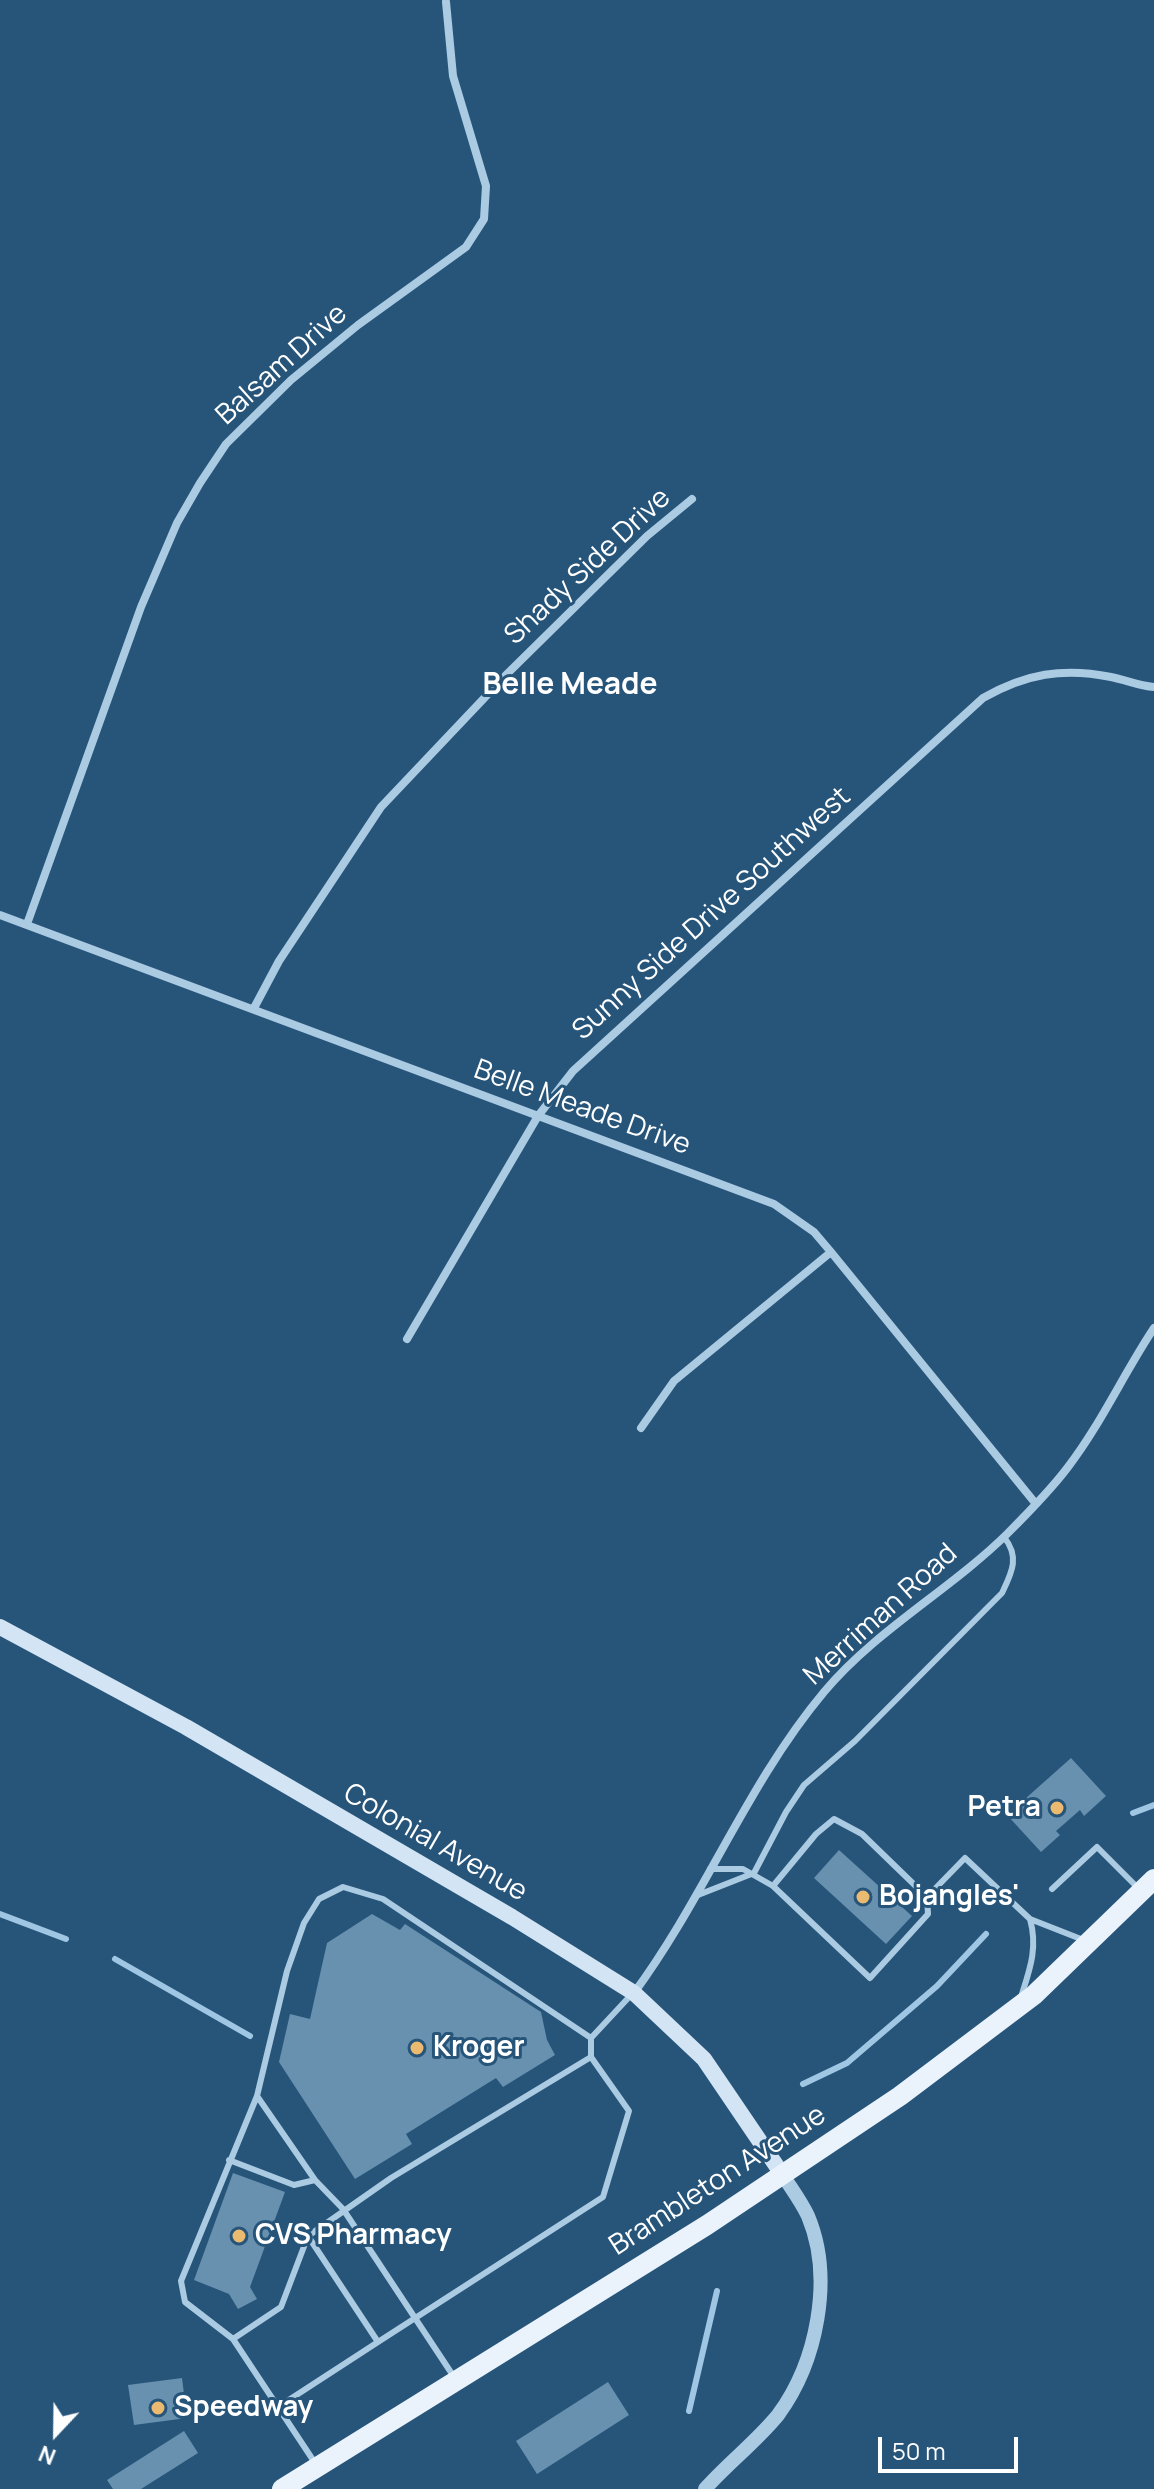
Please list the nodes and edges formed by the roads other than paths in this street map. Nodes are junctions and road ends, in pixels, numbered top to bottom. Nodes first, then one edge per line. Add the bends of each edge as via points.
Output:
1 (446, 2) dead end
2 (692, 499) dead end
3 (1154, 687) edge
4 (0, 915) edge
5 (27, 924) junction
6 (254, 1008) junction
7 (538, 1116) junction
8 (831, 1252) junction
9 (1154, 1328) edge
10 (407, 1339) dead end
11 (641, 1428) dead end
12 (1036, 1504) junction
13 (1004, 1537) junction
14 (0, 1627) edge
15 (710, 1869) junction
16 (754, 1873) junction
17 (1147, 1885) edge
18 (773, 1886) junction
19 (1052, 1889) dead end
20 (694, 1897) junction
21 (927, 1897) junction
22 (1030, 1919) junction
23 (1086, 1941) junction
24 (634, 1993) junction
25 (1017, 2009) junction
26 (591, 2038) junction
27 (591, 2057) junction
28 (257, 2096) junction
29 (229, 2160) junction
30 (782, 2174) junction
31 (315, 2180) junction
32 (343, 2209) junction
33 (308, 2236) junction
34 (415, 2316) junction
35 (233, 2339) junction
36 (378, 2342) junction
37 (456, 2380) junction
38 (278, 2407) junction
39 (317, 2467) junction
40 (282, 2489) edge
41 (705, 2489) edge

1 - 5 street, Balsam Drive via 453,76 486,186 484,219 466,247 291,380 226,444 200,483 141,607
2 - 6 street, Shady Side Drive via 647,536 508,673 381,807
3 - 7 street, Sunny Side Drive Southwest via 1057,673 1015,680 983,698 629,1018 573,1071
4 - 5 street, Belle Meade Drive
5 - 6 street, Belle Meade Drive
6 - 7 street, Belle Meade Drive
7 - 8 street, Belle Meade Drive via 774,1204 814,1232
7 - 10 street, Sunny Side Drive Southwest
8 - 11 street via 674,1381
8 - 12 street, Belle Meade Drive
9 - 12 street, Merriman Road via 1069,1466
12 - 13 street, Merriman Road
13 - 15 street, Merriman Road via 827,1688 772,1761
13 - 16 lane via 1014,1549 1014,1569 1002,1593 804,1785
14 - 24 main road, Colonial Avenue via 186,1727
15 - 16 lane via 733,1867
15 - 20 street, Merriman Road
16 - 18 lane
16 - 20 lane
17 - 19 lane via 1097,1847
17 - 23 main road, Brambleton Avenue
18 - 21 lane via 834,1819 862,1834
18 - 21 lane via 870,1978 928,1914
20 - 24 street, Merriman Road
21 - 22 lane via 965,1858
22 - 23 lane
22 - 25 lane via 1033,1960
23 - 25 main road, Brambleton Avenue
24 - 26 lane
24 - 30 main road, Colonial Avenue via 704,2059
25 - 30 main road, Brambleton Avenue
26 - 27 lane
26 - 28 lane via 383,1899 343,1887 319,1899 304,1923
27 - 32 lane
27 - 34 lane via 629,2111 603,2197
28 - 29 lane
28 - 31 lane
29 - 31 lane via 294,2185
29 - 35 lane via 181,2281 185,2302 193,2311
30 - 37 main road, Brambleton Avenue
30 - 41 street via 815,2237 819,2263 813,2339 779,2413
31 - 32 lane
32 - 33 lane
32 - 34 lane
33 - 35 lane via 281,2307
33 - 36 lane
34 - 36 lane
34 - 37 lane
35 - 38 lane
36 - 38 lane
37 - 39 main road, Brambleton Avenue
38 - 39 lane
39 - 40 main road, Brambleton Avenue

